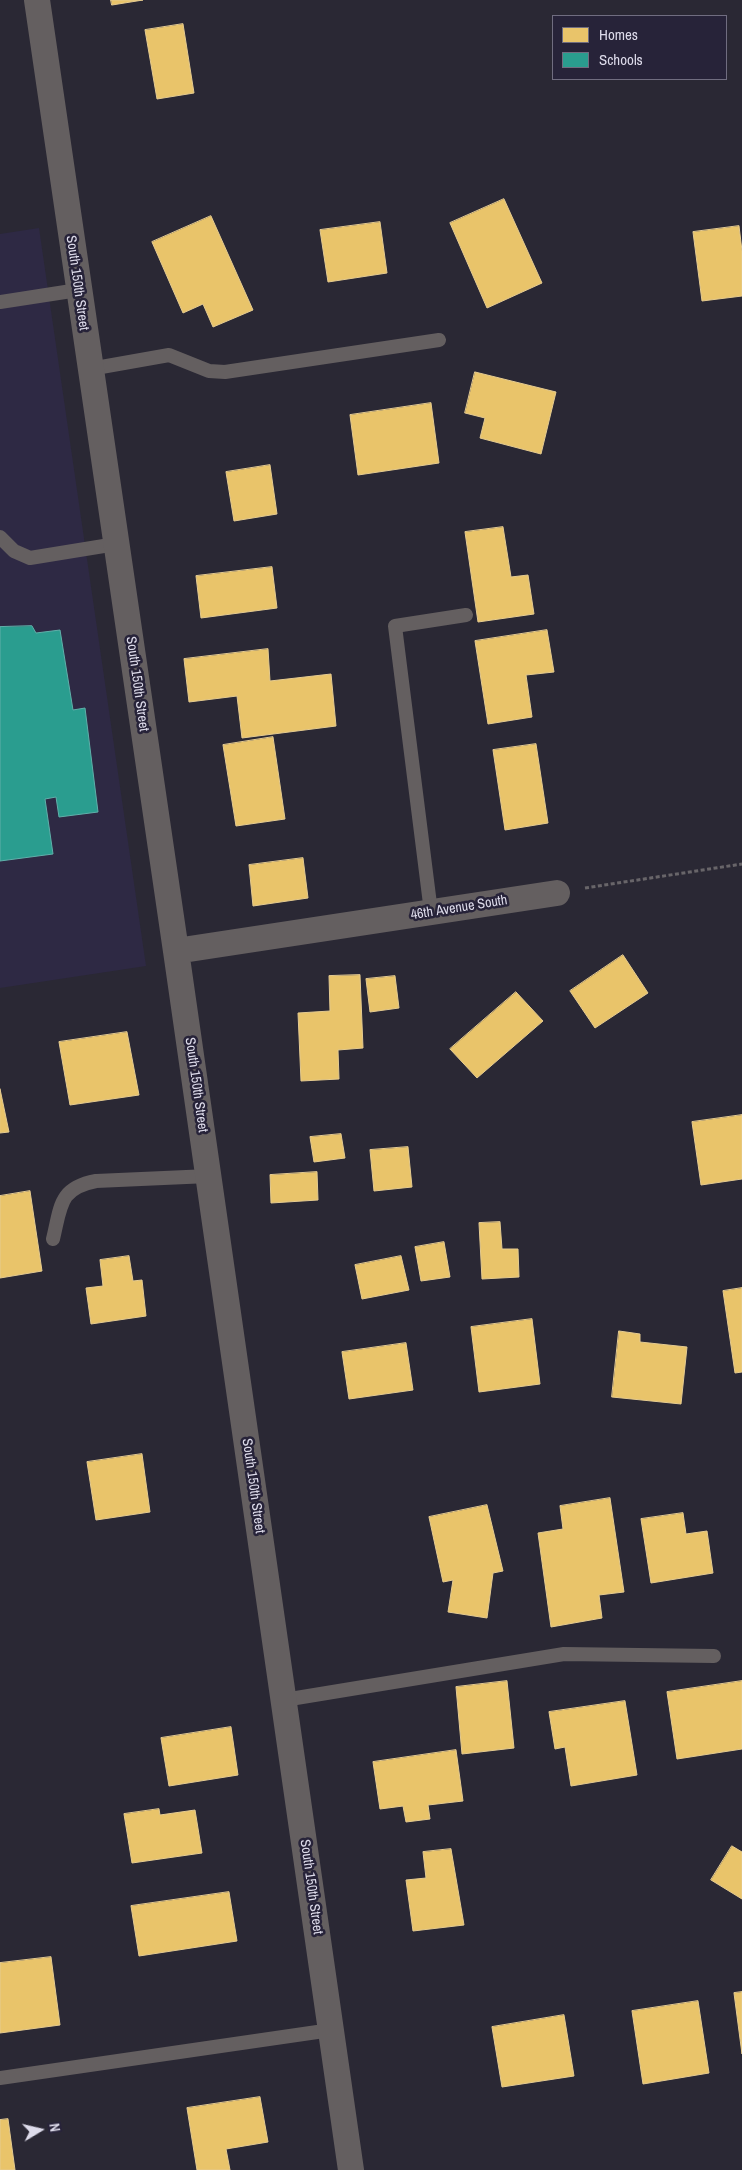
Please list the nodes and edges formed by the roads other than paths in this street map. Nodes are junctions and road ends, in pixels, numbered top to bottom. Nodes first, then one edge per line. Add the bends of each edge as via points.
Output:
1 (37, 0) edge
2 (78, 290) junction
3 (0, 302) edge
4 (439, 340) dead end
5 (90, 369) junction
6 (0, 537) edge
7 (116, 544) junction
8 (466, 615) dead end
9 (558, 892) road end
10 (431, 912) junction
11 (176, 952) junction
12 (209, 1176) junction
13 (53, 1238) dead end
14 (714, 1656) dead end
15 (284, 1700) junction
16 (331, 2030) junction
17 (0, 2078) edge
18 (351, 2170) edge

1 - 2 street, South 150th Street
2 - 3 lane
2 - 5 street, South 150th Street
4 - 5 lane via 225,372 209,371 169,355
5 - 7 street, South 150th Street
6 - 7 lane via 14,551 30,558
7 - 11 street, South 150th Street
8 - 10 lane via 395,626
9 - 10 street, 46th Avenue South
10 - 11 street, 46th Avenue South
11 - 12 street, South 150th Street
12 - 13 lane via 80,1184 62,1201
12 - 15 street, South 150th Street
14 - 15 lane via 564,1654
15 - 16 street, South 150th Street
16 - 17 lane
16 - 18 street, South 150th Street

